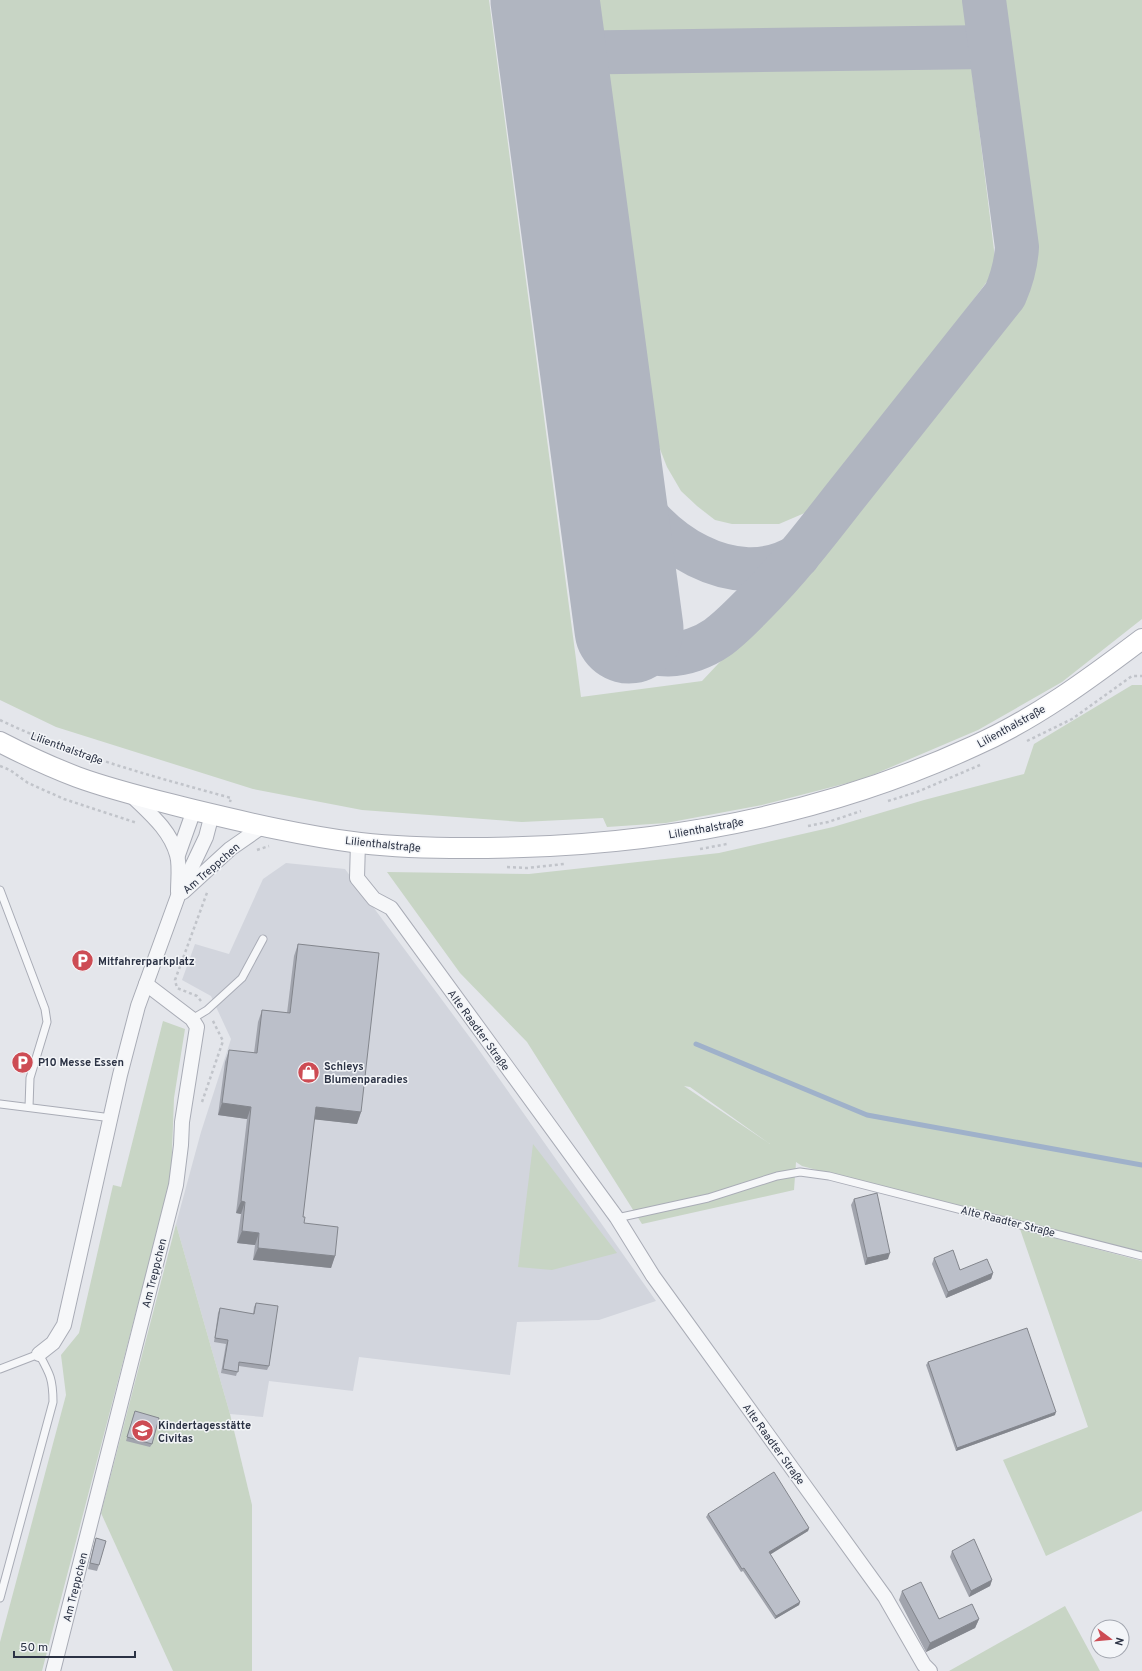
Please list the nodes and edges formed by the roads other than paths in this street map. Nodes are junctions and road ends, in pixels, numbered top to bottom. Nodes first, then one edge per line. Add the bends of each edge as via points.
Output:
1 (1142, 639) edge
2 (0, 742) edge
3 (129, 793) junction
4 (212, 814) junction
5 (263, 826) junction
6 (358, 842) junction
7 (178, 855) junction
8 (0, 890) edge
9 (178, 896) junction
10 (263, 939) dead end
11 (146, 984) junction
12 (192, 1019) junction
13 (0, 1104) edge
14 (29, 1106) junction
15 (112, 1118) junction
16 (617, 1218) junction
17 (1142, 1256) edge
18 (39, 1354) junction
19 (0, 1369) edge
20 (0, 1598) edge
21 (53, 1671) edge
22 (930, 1671) edge

1 - 6 main road, Lilienthalstraße via 1032,716 977,745 916,772 868,789 773,816 656,836 566,846 422,848
2 - 3 main road, Lilienthalstraße via 79,778
3 - 4 main road, Lilienthalstraße
3 - 7 street, Am Treppchen via 166,832
4 - 5 main road, Lilienthalstraße
4 - 7 street, Am Treppchen
4 - 9 street, Am Treppchen via 206,837
5 - 6 main road, Lilienthalstraße
5 - 9 street, Am Treppchen via 230,849
6 - 16 street, Alte Raadter Straße via 357,878 374,899 391,908
7 - 9 street, Am Treppchen
8 - 14 lane via 47,1022 30,1078
9 - 11 street, Am Treppchen
10 - 12 lane via 242,978 207,1010
11 - 12 street
11 - 15 street, Am Treppchen via 134,1021
12 - 21 street, Am Treppchen via 197,1027 182,1122 176,1185
13 - 14 lane
14 - 15 lane
15 - 18 street, Am Treppchen via 64,1325 53,1343
16 - 17 lane, Alte Raadter Straße via 708,1198 777,1176 800,1172 829,1176
16 - 22 street, Alte Raadter Straße via 653,1276 885,1597 924,1665
18 - 19 lane
18 - 20 lane via 51,1374 53,1402

